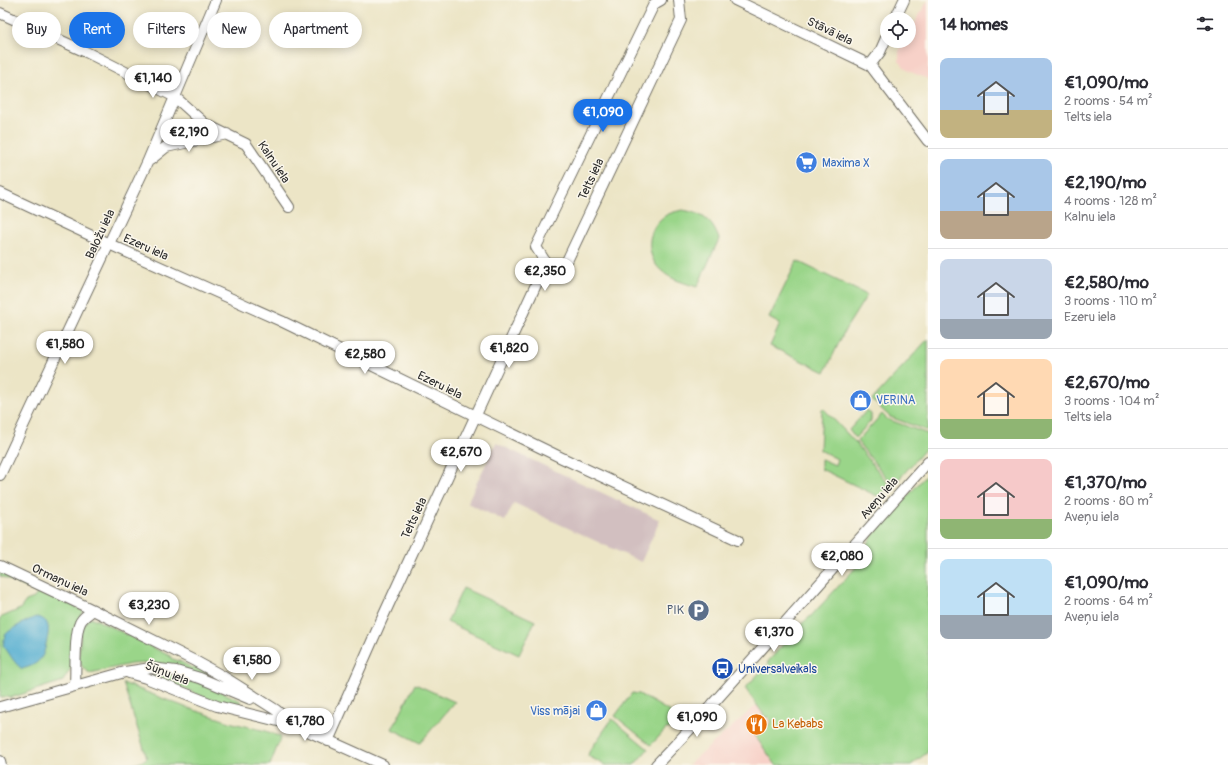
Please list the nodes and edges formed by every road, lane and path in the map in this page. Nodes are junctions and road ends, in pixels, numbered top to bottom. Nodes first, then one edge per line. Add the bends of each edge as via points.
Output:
1 (216, 0) edge
2 (661, 0) edge
3 (679, 0) edge
4 (735, 0) edge
5 (904, 0) edge
6 (898, 12) edge
7 (0, 13) edge
8 (882, 48) edge
9 (870, 64) junction
10 (175, 97) junction
11 (227, 134) junction
12 (928, 141) edge
13 (147, 163) junction
14 (0, 193) edge
15 (289, 207) dead end
16 (109, 244) junction
17 (546, 263) junction
18 (476, 416) junction
19 (928, 462) edge
20 (0, 475) edge
21 (738, 540) dead end
22 (0, 566) edge
23 (94, 610) junction
24 (125, 672) junction
25 (76, 685) junction
26 (0, 707) edge
27 (276, 710) junction
28 (292, 724) junction
29 (328, 741) junction
30 (0, 761) edge
31 (1, 765) edge
32 (383, 765) edge
33 (656, 765) edge

1 - 10 street, Baložu iela
2 - 17 street, Telts iela via 654,4 536,247
3 - 17 street, Telts iela via 681,20 566,263
4 - 9 street, Stāvā iela
5 - 6 street
7 - 10 street, Kalnu iela via 86,52
8 - 9 street
9 - 12 street
10 - 11 street, Kalnu iela via 206,124
10 - 13 street, Baložu iela
11 - 13 street via 166,147
11 - 15 street, Kalnu iela via 246,144
13 - 16 street, Baložu iela
14 - 16 street, Ezeru iela
16 - 18 street, Ezeru iela via 280,321
16 - 20 street, Baložu iela
17 - 18 street, Telts iela
18 - 21 street, Ezeru iela
18 - 29 street, Telts iela
19 - 33 street, Aveņu iela
22 - 23 street, Ormaņu iela
23 - 25 street via 79,623
23 - 27 street, Ormaņu iela via 224,677
24 - 25 street, Šūņu iela
24 - 27 street, Šūņu iela via 151,668 176,671 200,678
24 - 28 street, Šūņu iela via 216,706
25 - 26 street, Šūņu iela
27 - 28 street, Ormaņu iela
28 - 29 street, Ormaņu iela
29 - 32 street, Ormaņu iela
30 - 31 street

